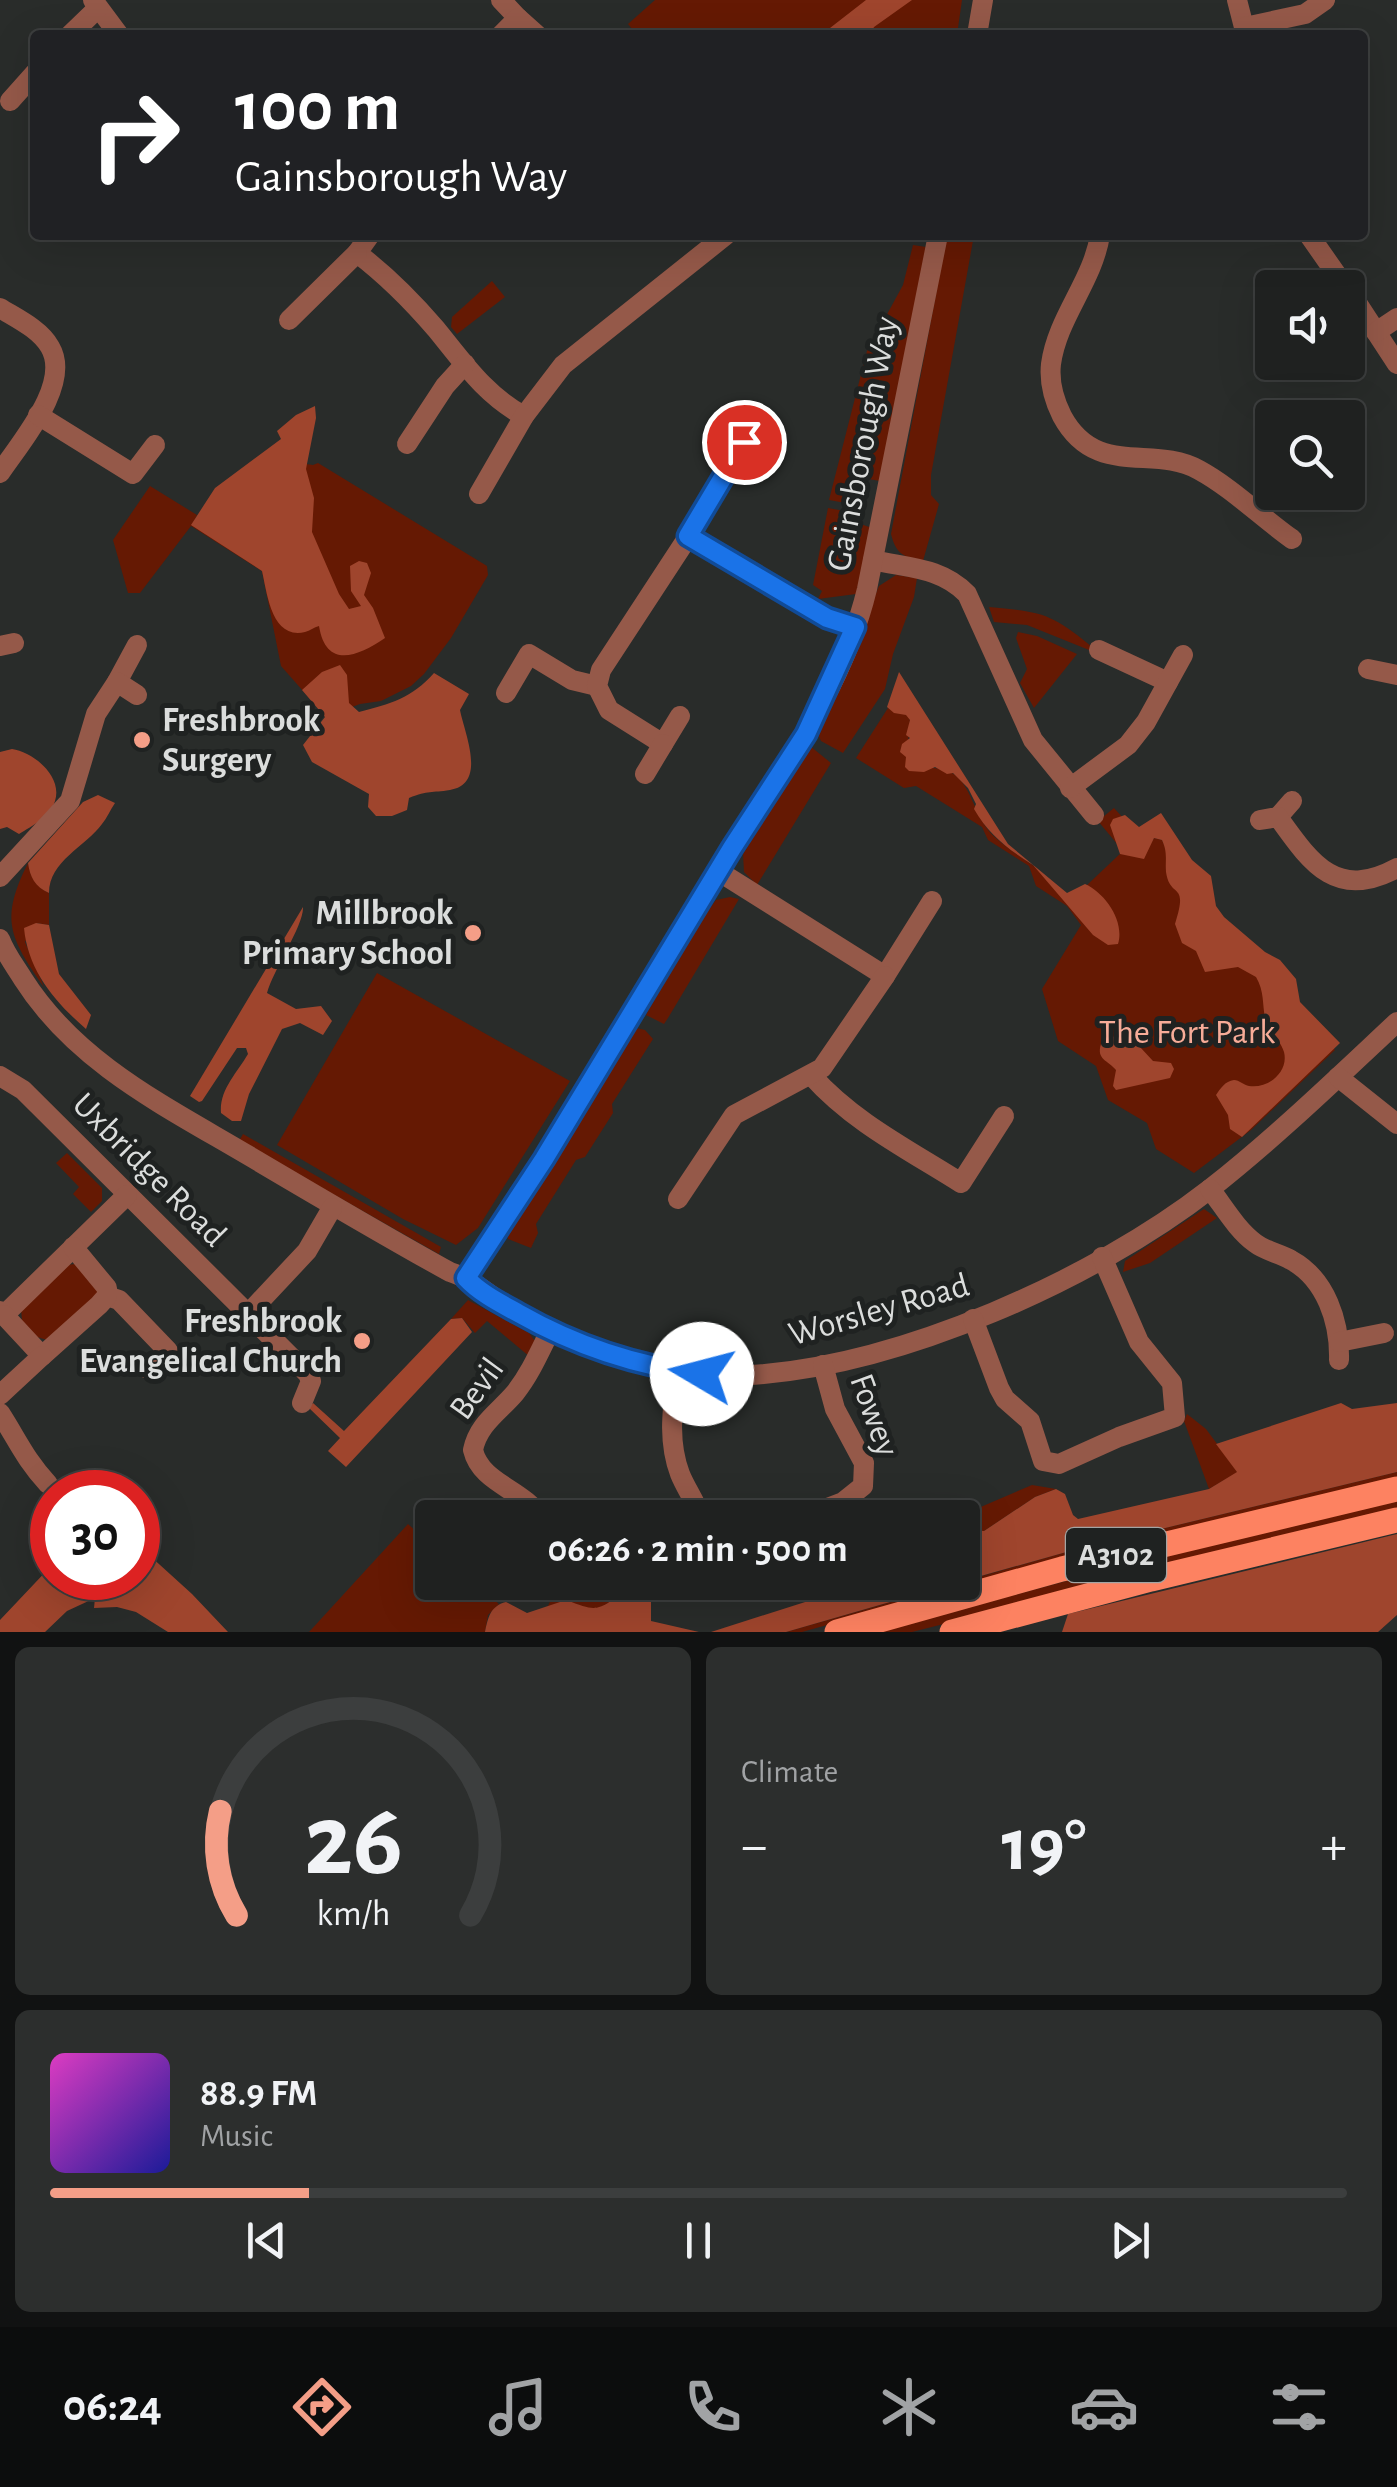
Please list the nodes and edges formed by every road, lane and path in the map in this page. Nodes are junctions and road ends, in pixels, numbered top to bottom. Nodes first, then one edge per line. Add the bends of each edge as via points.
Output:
1 (500, 0) edge
2 (983, 0) edge
3 (1237, 0) edge
4 (1325, 0) edge
5 (96, 4) edge
6 (518, 18) junction
7 (74, 30) edge
8 (116, 30) edge
9 (506, 30) edge
10 (531, 30) edge
11 (978, 30) edge
12 (1246, 30) edge
13 (1250, 30) edge
14 (366, 240) edge
15 (720, 240) edge
16 (937, 240) edge
17 (1099, 240) edge
18 (1313, 240) edge
19 (357, 253) junction
20 (1334, 270) edge
21 (290, 288) dead end
22 (306, 303) junction
23 (0, 308) edge
24 (1365, 315) edge
25 (1397, 318) edge
26 (289, 320) dead end
27 (1376, 332) junction
28 (464, 364) junction
29 (1397, 364) edge
30 (38, 416) junction
31 (524, 416) junction
32 (744, 442) dead end
33 (407, 444) dead end
34 (154, 445) dead end
35 (0, 474) edge
36 (479, 494) dead end
37 (688, 536) junction
38 (1292, 539) dead end
39 (873, 560) junction
40 (855, 627) junction
41 (137, 644) dead end
42 (1099, 650) dead end
43 (1183, 655) dead end
44 (1368, 669) dead end
45 (1397, 675) edge
46 (117, 682) junction
47 (1168, 682) junction
48 (597, 686) junction
49 (506, 692) dead end
50 (136, 695) dead end
51 (680, 716) dead end
52 (663, 744) junction
53 (645, 774) dead end
54 (1070, 788) junction
55 (1277, 813) dead end
56 (1094, 815) dead end
57 (30, 842) junction
58 (0, 853) edge
59 (1397, 868) edge
60 (718, 870) junction
61 (0, 877) edge
62 (932, 901) dead end
63 (1, 943) edge
64 (885, 976) junction
65 (1397, 1022) edge
66 (0, 1076) edge
67 (812, 1076) junction
68 (1338, 1077) junction
69 (1004, 1116) dead end
70 (1397, 1124) edge
71 (1210, 1189) junction
72 (128, 1195) junction
73 (678, 1199) dead end
74 (332, 1208) junction
75 (73, 1247) junction
76 (1102, 1257) junction
77 (466, 1278) junction
78 (107, 1296) junction
79 (2, 1313) edge
80 (248, 1314) junction
81 (973, 1319) junction
82 (550, 1331) junction
83 (1384, 1333) dead end
84 (42, 1356) junction
85 (823, 1365) junction
86 (148, 1369) dead end
87 (677, 1371) junction
88 (0, 1395) edge
89 (302, 1403) dead end
90 (0, 1413) edge
91 (35, 1470) edge
92 (1397, 1488) edge
93 (526, 1500) edge
94 (692, 1500) edge
95 (848, 1500) edge
96 (1397, 1520) edge
97 (838, 1632) edge
98 (952, 1632) edge

1 - 6 street
2 - 11 street
3 - 12 street
4 - 13 street via 1304,14
5 - 7 street
5 - 8 street
6 - 9 street
6 - 10 street
14 - 19 street
15 - 31 street via 563,365
16 - 39 street, Gainsborough Way
17 - 38 street via 1052,360 1052,390 1066,422 1108,454 1196,468 1261,528
18 - 20 street
19 - 22 street
19 - 28 street via 408,297
21 - 22 street
22 - 26 street
23 - 30 street via 51,347 54,383
24 - 27 street
25 - 27 street
27 - 29 street
28 - 31 street via 501,404
28 - 33 street
30 - 34 street via 133,474
30 - 35 street
31 - 36 street
32 - 37 street
37 - 40 street via 827,618
37 - 48 street
39 - 40 street, Gainsborough Way
39 - 54 street via 934,572 966,594 1028,730
40 - 60 street, Gainsborough Way via 806,734
41 - 46 street
42 - 47 street
43 - 47 street
44 - 45 street
46 - 50 street
46 - 57 street via 91,725 70,801
47 - 54 street via 1128,745
48 - 49 street via 572,680 529,654
48 - 52 street via 609,710
51 - 52 street
52 - 53 street
54 - 56 street
55 - 59 street via 1305,854 1334,877 1372,880
57 - 58 street
57 - 61 street
60 - 64 street
60 - 77 street, Gainsborough Way
62 - 64 street
63 - 74 street, Worsley Road via 44,1008 100,1064
64 - 67 street
65 - 68 street, Worsley Road
66 - 72 street, Uxbridge Road via 23,1090
67 - 69 street via 839,1105 961,1183
67 - 73 street via 734,1115
68 - 70 street
68 - 71 street, Worsley Road
71 - 76 street, Worsley Road
71 - 83 street via 1256,1244 1312,1275 1329,1304 1339,1351
72 - 75 street
72 - 80 street, Uxbridge Road
74 - 77 street, Worsley Road
74 - 80 street via 307,1251
75 - 78 street via 102,1280
75 - 79 street
76 - 81 street, Worsley Road
76 - 81 street via 1138,1342 1181,1379 1175,1417 1039,1468 1030,1421 999,1388
77 - 82 street, Worsley Road
78 - 84 street
78 - 86 street via 119,1300 168,1351
79 - 84 street
80 - 89 street, Uxbridge Road via 308,1374
81 - 85 street, Worsley Road
82 - 87 street, Worsley Road via 618,1358
82 - 93 street, Bevil via 532,1369 487,1421 474,1450 487,1474
84 - 88 street
85 - 87 street, Worsley Road via 749,1375
85 - 95 street, Fowey via 834,1409 860,1451 870,1491
87 - 94 street via 673,1448
90 - 91 street
92 - 97 main road, A3102 via 1062,1568
96 - 98 main road, A3102

